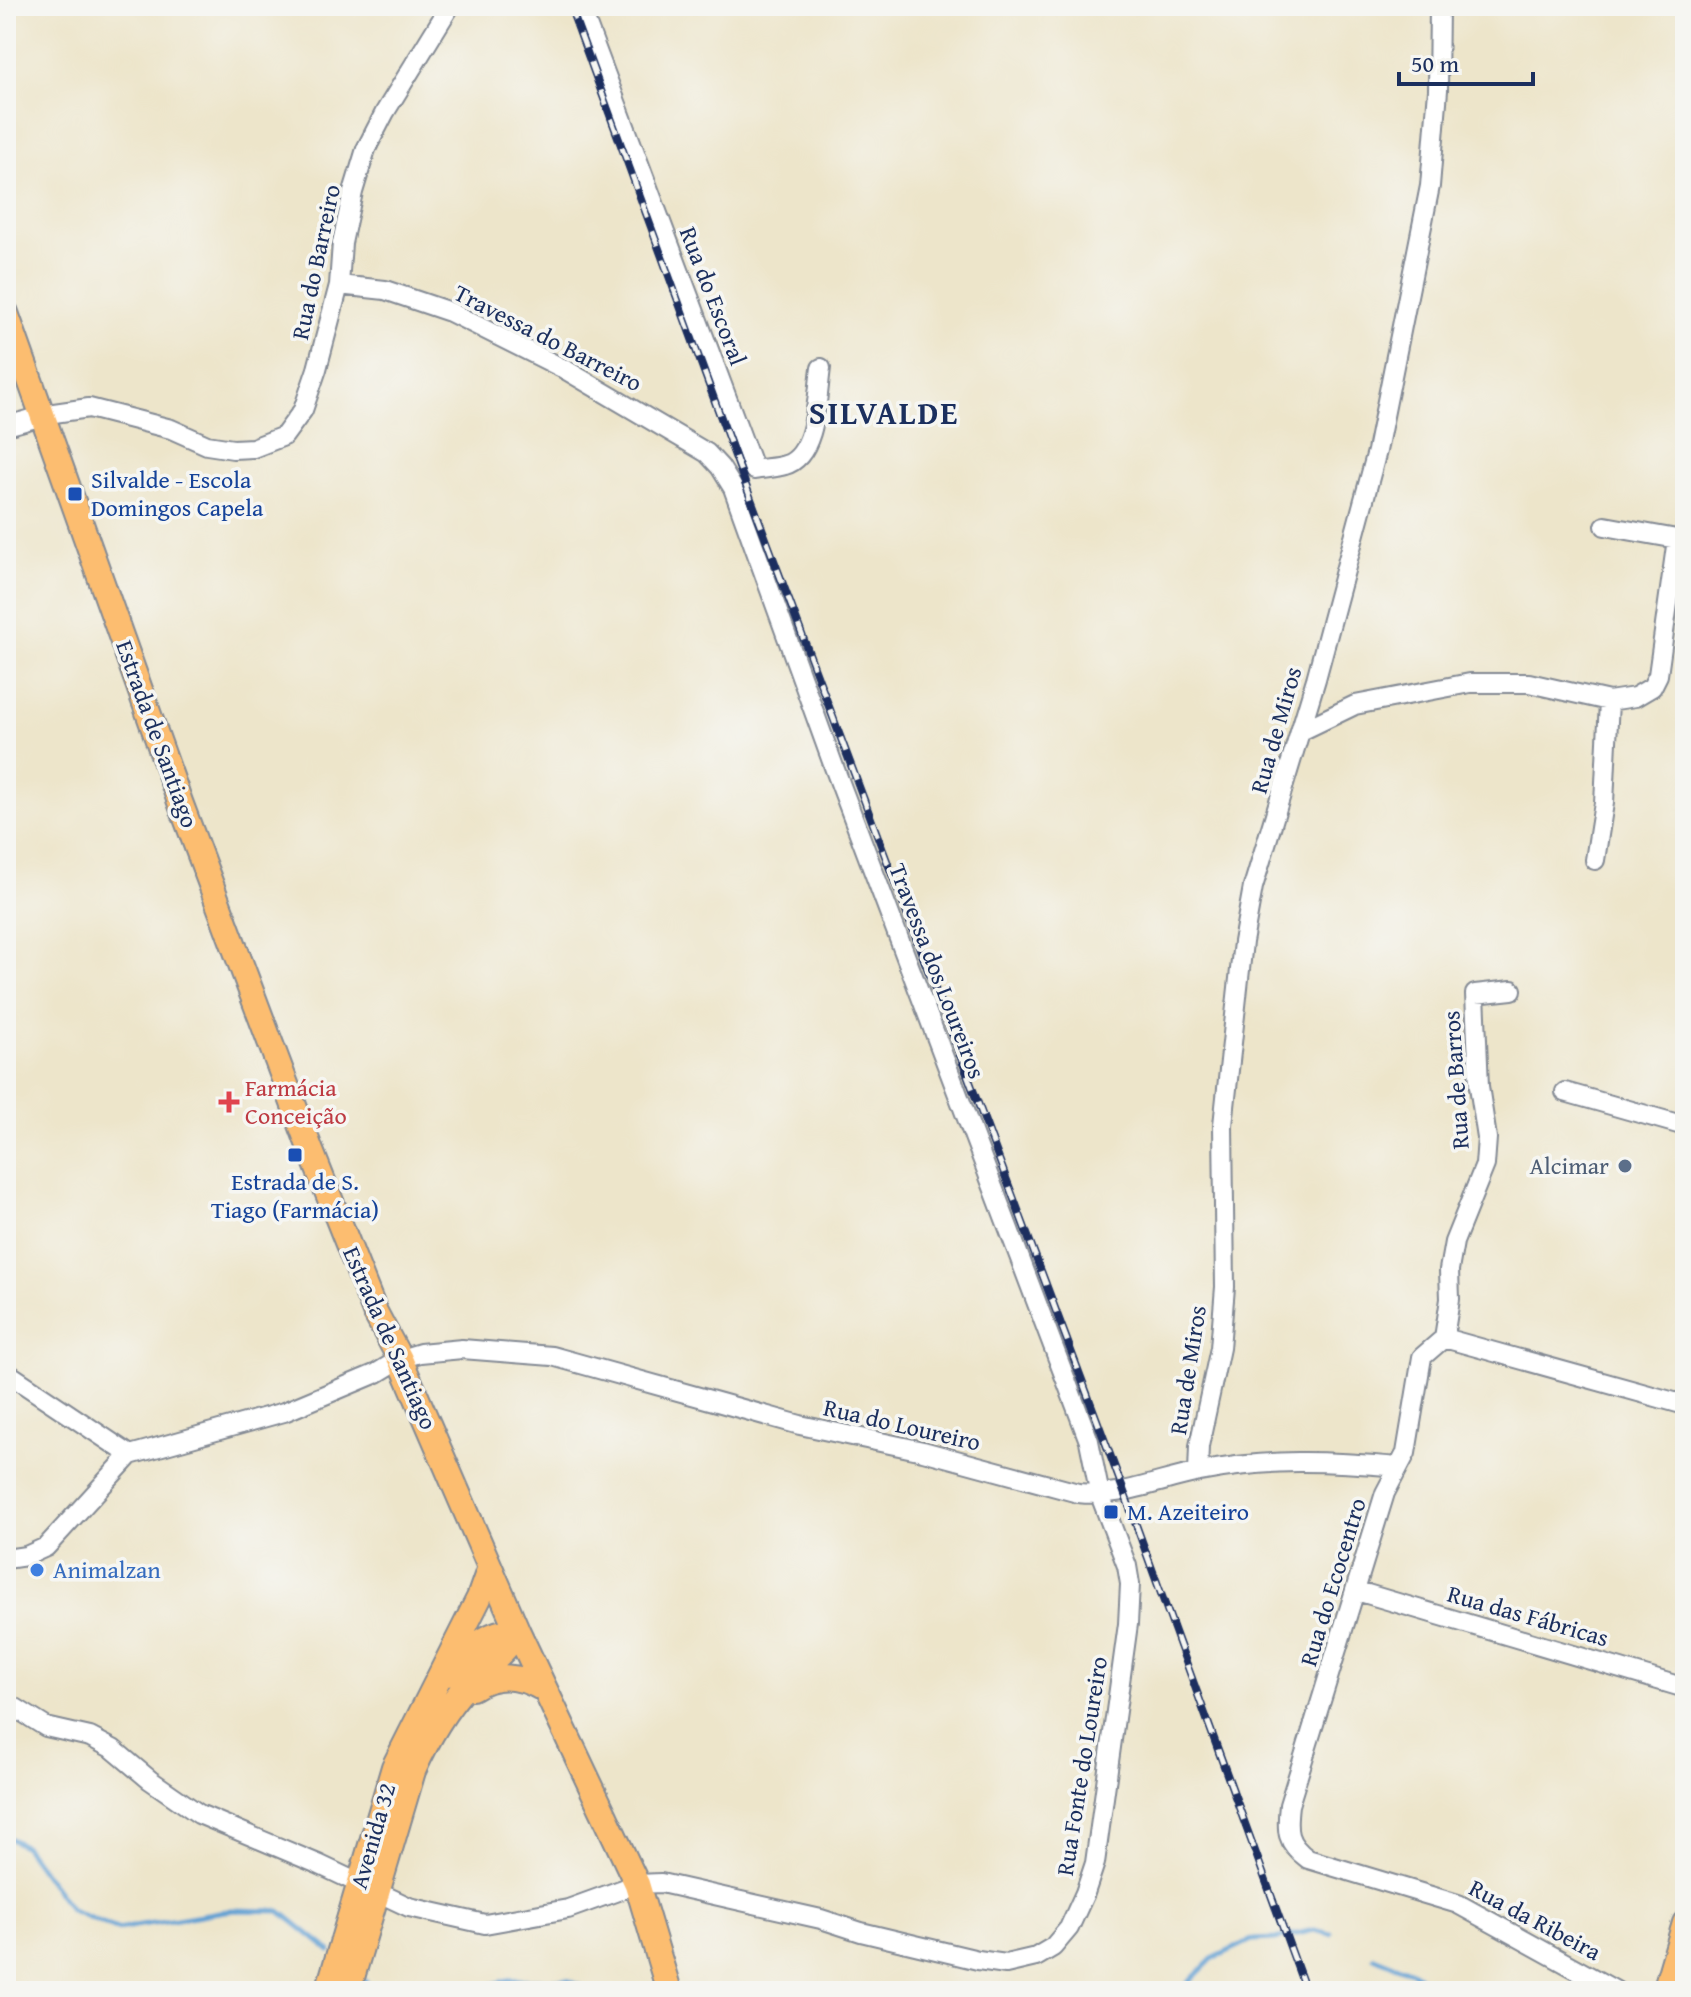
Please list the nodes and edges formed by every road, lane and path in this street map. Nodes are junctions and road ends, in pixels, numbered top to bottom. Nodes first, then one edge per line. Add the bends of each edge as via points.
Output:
1 (450, 6) edge
2 (580, 6) edge
3 (1439, 6) edge
4 (339, 285) junction
5 (6, 313) edge
6 (821, 368) dead end
7 (44, 417) junction
8 (6, 426) edge
9 (720, 467) joint
10 (1605, 526) dead end
11 (1609, 701) junction
12 (1301, 731) junction
13 (1595, 860) dead end
14 (1512, 990) dead end
15 (1565, 1092) dead end
16 (1685, 1126) edge
17 (1444, 1338) junction
18 (400, 1359) junction
19 (6, 1372) edge
20 (1685, 1405) edge
21 (130, 1455) junction
22 (1398, 1467) junction
23 (1198, 1472) junction
24 (1100, 1495) junction
25 (6, 1559) edge
26 (490, 1567) junction
27 (1357, 1591) junction
28 (518, 1632) junction
29 (1685, 1688) edge
30 (545, 1690) junction
31 (442, 1696) junction
32 (6, 1702) edge
33 (1293, 1848) joint
34 (637, 1884) junction
35 (368, 1888) junction
36 (359, 1920) junction
37 (1685, 1923) edge
38 (669, 1990) edge
39 (328, 1991) edge
40 (348, 1991) edge
41 (1616, 1991) edge
42 (1665, 1991) edge

1 - 4 street, Rua do Barreiro via 366,149 342,243
2 - 6 street, Rua do Escoral via 754,470 788,465 801,455 810,437
3 - 12 street, Rua de Miros via 1438,90 1422,236 1377,451
4 - 7 street, Rua do Barreiro via 303,410 284,436 272,442 233,449 207,445 171,429 89,408
4 - 9 street, Travessa do Barreiro via 415,299 502,336 686,439
5 - 7 main road, Estrada de Santiago
7 - 8 street, Rua do Barreiro
7 - 18 main road, Estrada de Santiago via 305,1137 375,1312
9 - 24 street, Travessa dos Loureiros via 748,525 1089,1441
10 - 11 street via 1677,539 1658,675 1652,687 1635,697
11 - 12 street via 1529,683 1470,683 1355,705
11 - 13 street
12 - 23 street, Rua de Miros via 1253,887 1243,942 1223,1125 1225,1287 1220,1348
14 - 17 street, Rua de Barros via 1475,994 1485,1165 1454,1242
15 - 16 street
17 - 20 street
17 - 22 street, Rua do Ecocentro via 1422,1357 1406,1453
18 - 21 street, Rua do Loureiro via 284,1412
18 - 24 street, Rua do Loureiro via 462,1349 552,1356 800,1425
18 - 26 main road, Estrada de Santiago
19 - 21 street
21 - 25 street via 46,1547
22 - 23 street, Rua do Loureiro via 1289,1461
22 - 27 street, Rua do Ecocentro via 1385,1493
23 - 24 street, Rua do Loureiro
24 - 34 street, Rua Fonte do Loureiro via 1127,1566 1128,1624 1095,1863 1069,1928 1053,1947 1006,1964 978,1960 661,1883
26 - 28 main road, Estrada de Santiago
26 - 31 main road, Avenida 32
27 - 29 street, Rua das Fábricas
27 - 33 street, Rua do Ecocentro via 1289,1805 1286,1826
28 - 30 main road, Estrada de Santiago
28 - 31 main road, Avenida 32 via 503,1630 485,1639
30 - 31 main road, Avenida 32 via 510,1676
30 - 34 main road, Estrada de Santiago
31 - 35 main road, Avenida 32
32 - 35 street via 46,1727 90,1737 113,1749 199,1814
33 - 41 street, Rua da Ribeira via 1308,1859 1458,1904
34 - 35 street via 568,1909 485,1924 409,1907
34 - 38 main road, Estrada de Santiago
35 - 36 main road, Avenida 32
36 - 39 main road, Avenida 32
36 - 40 main road, Avenida 32
37 - 42 main road

